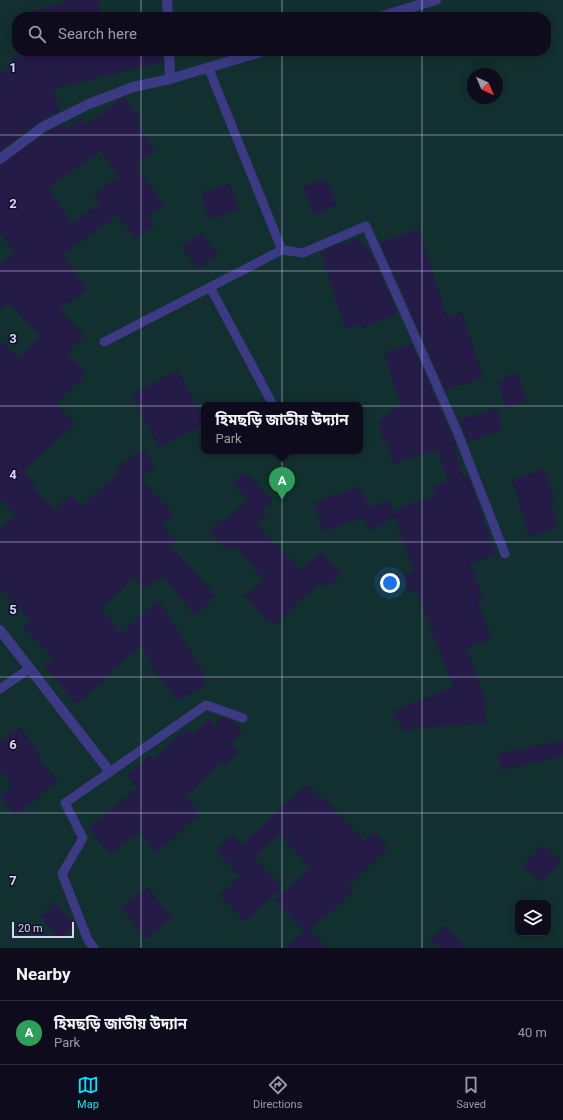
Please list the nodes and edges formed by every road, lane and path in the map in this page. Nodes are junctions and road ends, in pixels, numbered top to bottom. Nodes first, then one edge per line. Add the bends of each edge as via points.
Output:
1 (167, 0) edge
2 (429, 1) edge
3 (168, 12) edge
4 (395, 12) edge
5 (169, 56) edge
6 (246, 56) edge
7 (208, 67) junction
8 (170, 79) junction
9 (0, 159) edge
10 (282, 250) junction
11 (210, 287) junction
12 (104, 342) dead end
13 (272, 402) edge
14 (505, 554) dead end
15 (0, 630) edge
16 (29, 669) junction
17 (0, 689) edge
18 (243, 718) dead end
19 (110, 772) junction
20 (94, 948) edge

1 - 3 street
2 - 4 street
5 - 8 street
6 - 7 street
7 - 8 street
7 - 10 lane
8 - 9 street via 133,87 89,104 43,127
10 - 11 lane
10 - 14 lane via 303,253 366,226 457,431
11 - 12 lane
11 - 13 lane
15 - 16 street
16 - 17 lane
16 - 19 street
18 - 19 lane via 206,705
19 - 20 lane via 65,803 82,838 62,874 88,940

